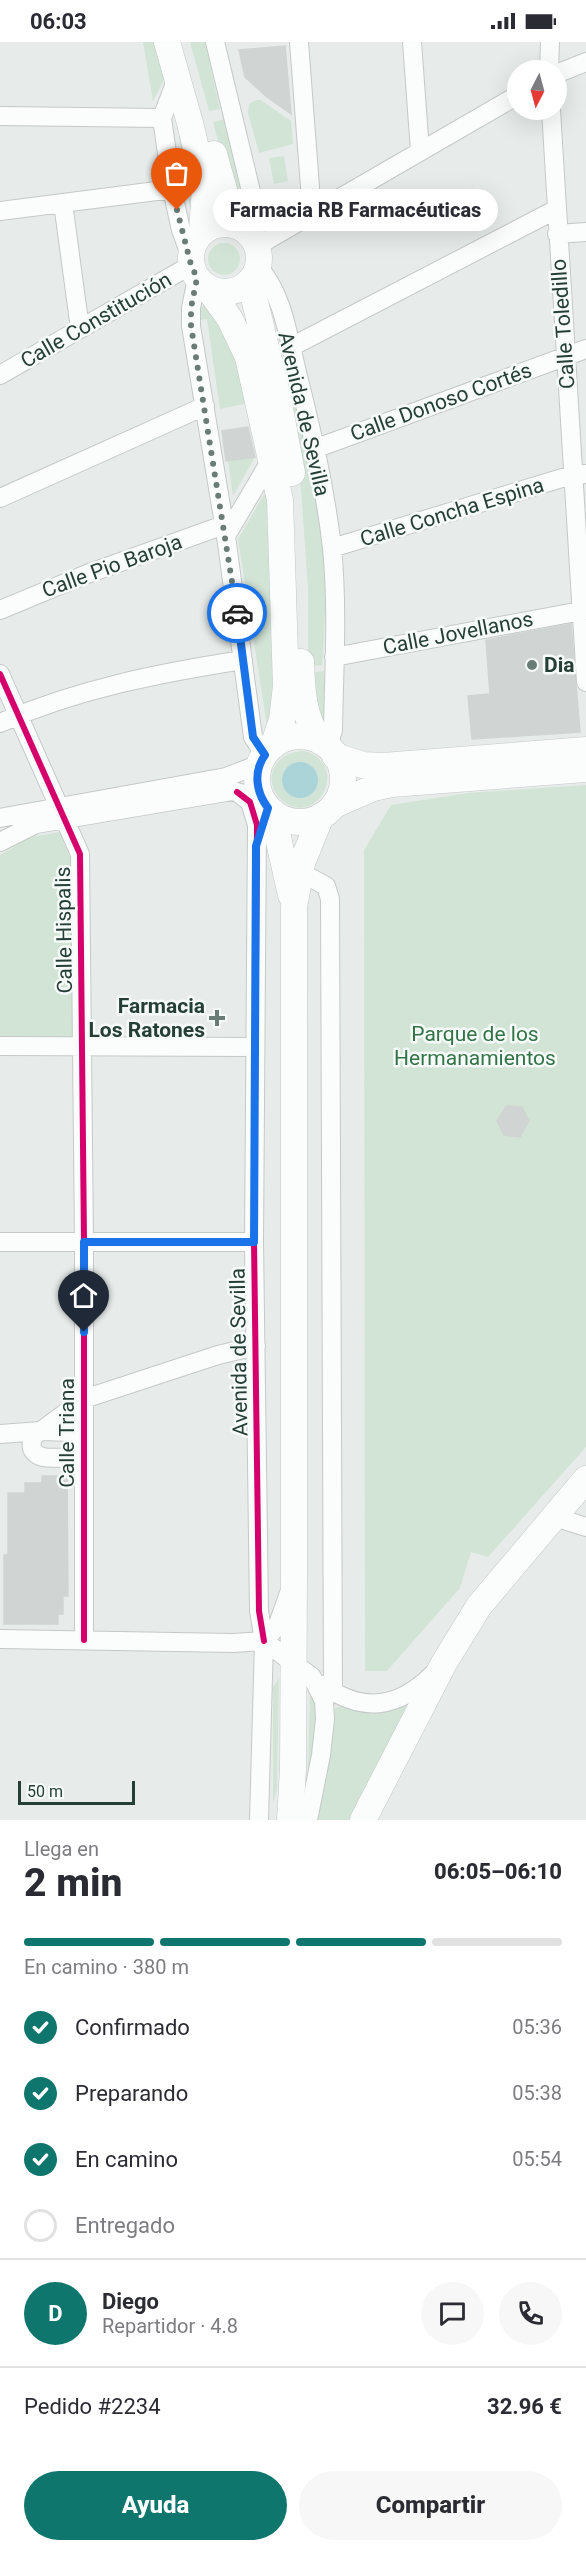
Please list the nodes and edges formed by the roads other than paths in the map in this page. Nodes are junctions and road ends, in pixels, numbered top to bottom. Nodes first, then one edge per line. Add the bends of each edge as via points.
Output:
1 (166, 42) edge
2 (183, 42) edge
3 (215, 42) edge
4 (299, 42) edge
5 (412, 42) edge
6 (550, 42) edge
7 (549, 60) edge
8 (584, 66) edge
9 (567, 71) edge
10 (177, 78) junction
11 (507, 101) edge
12 (0, 116) edge
13 (162, 118) junction
14 (551, 120) edge
15 (420, 151) junction
16 (172, 189) junction
17 (63, 203) junction
18 (555, 210) junction
19 (0, 211) edge
20 (312, 213) junction
21 (586, 232) edge
22 (202, 233) junction
23 (557, 234) junction
24 (251, 253) junction
25 (196, 272) junction
26 (80, 329) junction
27 (291, 346) junction
28 (586, 349) edge
29 (565, 356) junction
30 (0, 375) edge
31 (205, 406) junction
32 (317, 448) junction
33 (272, 458) junction
34 (579, 474) edge
35 (0, 498) edge
36 (225, 530) junction
37 (332, 548) junction
38 (0, 610) edge
39 (584, 610) edge
40 (334, 657) junction
41 (243, 660) junction
42 (0, 674) edge
43 (586, 682) edge
44 (18, 715) junction
45 (0, 723) edge
46 (328, 748) junction
47 (586, 750) edge
48 (259, 755) junction
49 (586, 769) edge
50 (237, 792) junction
51 (268, 808) junction
52 (328, 811) junction
53 (61, 813) junction
54 (0, 818) edge
55 (0, 842) edge
56 (256, 846) junction
57 (300, 872) junction
58 (294, 907) junction
59 (82, 1045) junction
60 (0, 1046) edge
61 (255, 1047) junction
62 (0, 1242) edge
63 (84, 1242) junction
64 (254, 1242) junction
65 (256, 1346) junction
66 (84, 1399) junction
67 (41, 1431) junction
68 (0, 1434) edge
69 (83, 1446) junction
70 (586, 1479) edge
71 (554, 1517) junction
72 (586, 1527) edge
73 (294, 1578) junction
74 (0, 1639) edge
75 (84, 1640) junction
76 (264, 1641) junction
77 (444, 1663) junction
78 (302, 1671) junction
79 (333, 1692) junction
80 (259, 1816) edge
81 (297, 1819) edge
82 (363, 1820) edge

1 - 10 main road
2 - 24 main road, Avenida de Sevilla via 226,197
3 - 24 street, Avenida de Sevilla via 255,208
4 - 20 street
5 - 15 street
6 - 7 street
8 - 9 street
10 - 13 street, Avenida de Sevilla
10 - 22 main road via 205,186
11 - 15 street
12 - 13 street
13 - 16 street, Avenida de Sevilla
14 - 18 street, Calle Toledillo
15 - 20 street
16 - 17 street
16 - 25 street, Avenida de Sevilla
17 - 19 street
17 - 26 street
18 - 23 street, Calle Toledillo
18 - 27 street
20 - 24 street
21 - 23 street
22 - 24 main road via 219,225
22 - 25 main road via 194,244
23 - 29 street, Calle Toledillo
24 - 25 main road via 233,291 219,292
24 - 27 street, Avenida de Sevilla via 272,284
24 - 46 main road, Avenida de Sevilla via 295,491 302,689 308,718
25 - 26 street, Calle Constitución
25 - 31 street via 190,316
25 - 33 main road, Avenida de Sevilla via 245,346
26 - 30 street, Calle Constitución
27 - 32 street, Avenida de Sevilla
28 - 29 street, Calle Donoso Cortés
29 - 32 street, Calle Donoso Cortés
29 - 34 street, Calle Toledillo
31 - 35 street
31 - 36 street
32 - 37 street, Avenida de Sevilla
33 - 36 street
33 - 48 main road, Avenida de Sevilla via 282,523 286,668 284,708
34 - 37 street, Calle Concha Espina
34 - 39 street, Calle Toledillo
36 - 38 street, Calle Pio Baroja via 87,574
36 - 41 street
37 - 40 street, Avenida de Sevilla
39 - 40 street, Calle Jovellanos
39 - 43 street, Calle Toledillo
40 - 46 street, Avenida de Sevilla via 333,730
41 - 44 street via 120,682
41 - 48 street
42 - 44 street, Calle Hispalis
44 - 45 street
44 - 53 street, Calle Hispalis
46 - 47 main road via 363,765 383,766
46 - 48 main road via 304,737 293,737
46 - 52 main road via 341,767 343,780
48 - 51 main road via 257,782
48 - 53 street via 226,777
49 - 52 main road via 392,784 373,788
50 - 51 street
50 - 53 street
50 - 56 street via 254,809
51 - 52 main road via 296,822 309,821
51 - 56 street
51 - 58 main road
52 - 57 main road
53 - 54 street
53 - 55 street
53 - 59 street, Calle Hispalis via 80,854
56 - 61 street, Avenida de Sevilla
57 - 58 main road
57 - 79 street via 326,886 330,899
58 - 73 main road
59 - 60 street
59 - 61 street
59 - 63 street, Calle Triana
61 - 64 street, Avenida de Sevilla
62 - 63 street
63 - 64 street
63 - 66 street, Calle Triana
64 - 65 street, Avenida de Sevilla
65 - 66 street
65 - 76 street, Avenida de Sevilla via 259,1611
66 - 67 street
66 - 69 street, Calle Triana
67 - 68 street
67 - 69 street via 73,1432
67 - 69 street via 31,1442 41,1457 75,1457
69 - 75 street, Calle Triana
70 - 71 main road
71 - 72 street
71 - 77 main road via 487,1595
73 - 76 street via 277,1627
73 - 78 main road
74 - 75 street
75 - 76 street
76 - 78 street
76 - 80 street, Avenida de Sevilla
77 - 79 street via 422,1685 394,1700 358,1703
77 - 82 main road
78 - 79 street
78 - 81 main road via 293,1758
80 - 81 street

